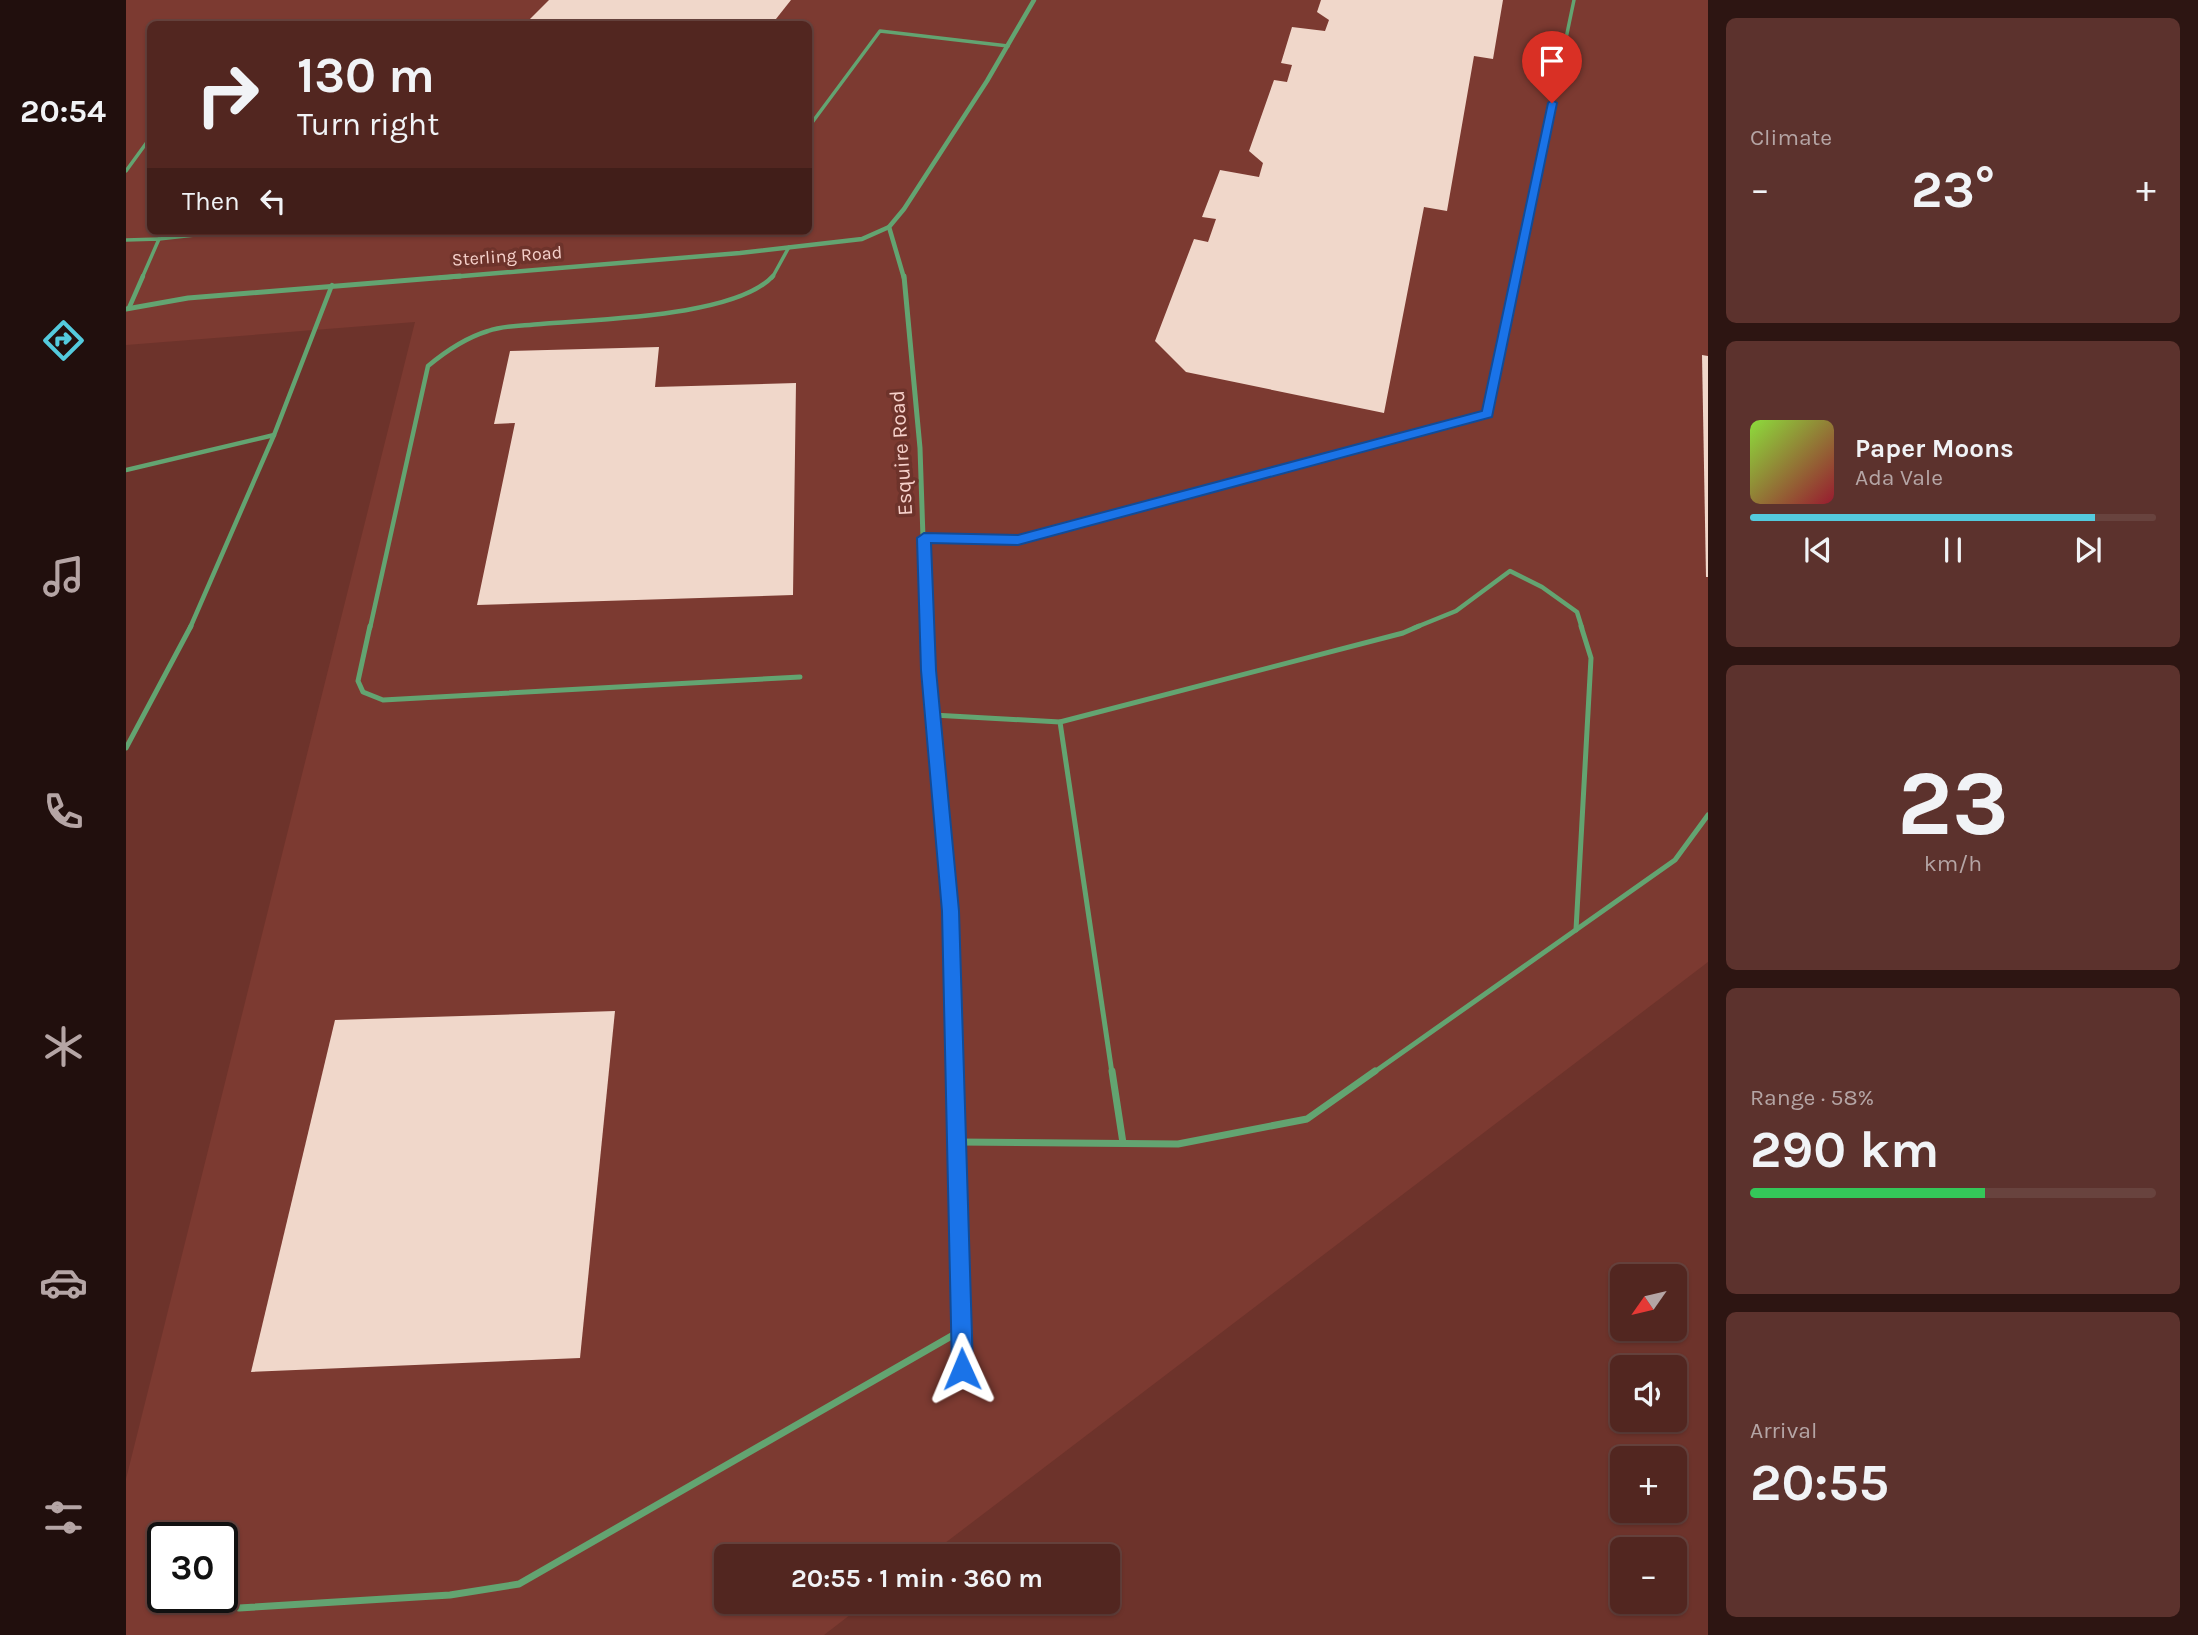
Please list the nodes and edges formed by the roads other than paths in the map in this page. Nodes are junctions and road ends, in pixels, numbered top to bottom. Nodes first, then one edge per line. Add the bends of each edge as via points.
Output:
1 (1034, 0) edge
2 (1574, 0) edge
3 (1008, 46) junction
4 (812, 123) edge
5 (147, 142) edge
6 (126, 171) edge
7 (889, 227) junction
8 (195, 235) edge
9 (159, 239) junction
10 (126, 240) edge
11 (789, 247) junction
12 (332, 285) junction
13 (128, 308) edge
14 (274, 435) junction
15 (126, 470) edge
16 (924, 538) junction
17 (800, 677) dead end
18 (933, 715) junction
19 (1060, 722) junction
20 (126, 748) edge
21 (1708, 816) edge
22 (1576, 930) junction
23 (957, 1142) junction
24 (1123, 1143) junction
25 (962, 1330) junction
26 (962, 1369) dead end
27 (239, 1608) dead end

1 - 3 street
2 - 16 lane via 1488,414 1018,540
3 - 4 lane via 880,31
3 - 7 street
5 - 6 lane
7 - 11 street, Sterling Road via 862,239
7 - 16 street, Esquire Road via 903,268
8 - 9 lane
9 - 10 lane
9 - 13 lane
11 - 12 street, Sterling Road
11 - 17 lane via 772,278 752,293 655,314 497,328 455,343 428,366 358,681 363,692 383,700
12 - 13 street, Sterling Road
12 - 14 lane
14 - 15 lane
14 - 20 lane via 201,608
16 - 18 street, Esquire Road
18 - 19 lane
18 - 23 street, Esquire Road via 950,911
19 - 22 lane via 1403,633 1456,611 1510,571 1577,612 1591,658
19 - 24 lane
21 - 22 lane via 1675,860
22 - 24 lane via 1307,1119 1178,1144
23 - 24 lane
23 - 25 street, Esquire Road
25 - 26 street, Esquire Road
25 - 27 lane via 519,1584 450,1595

